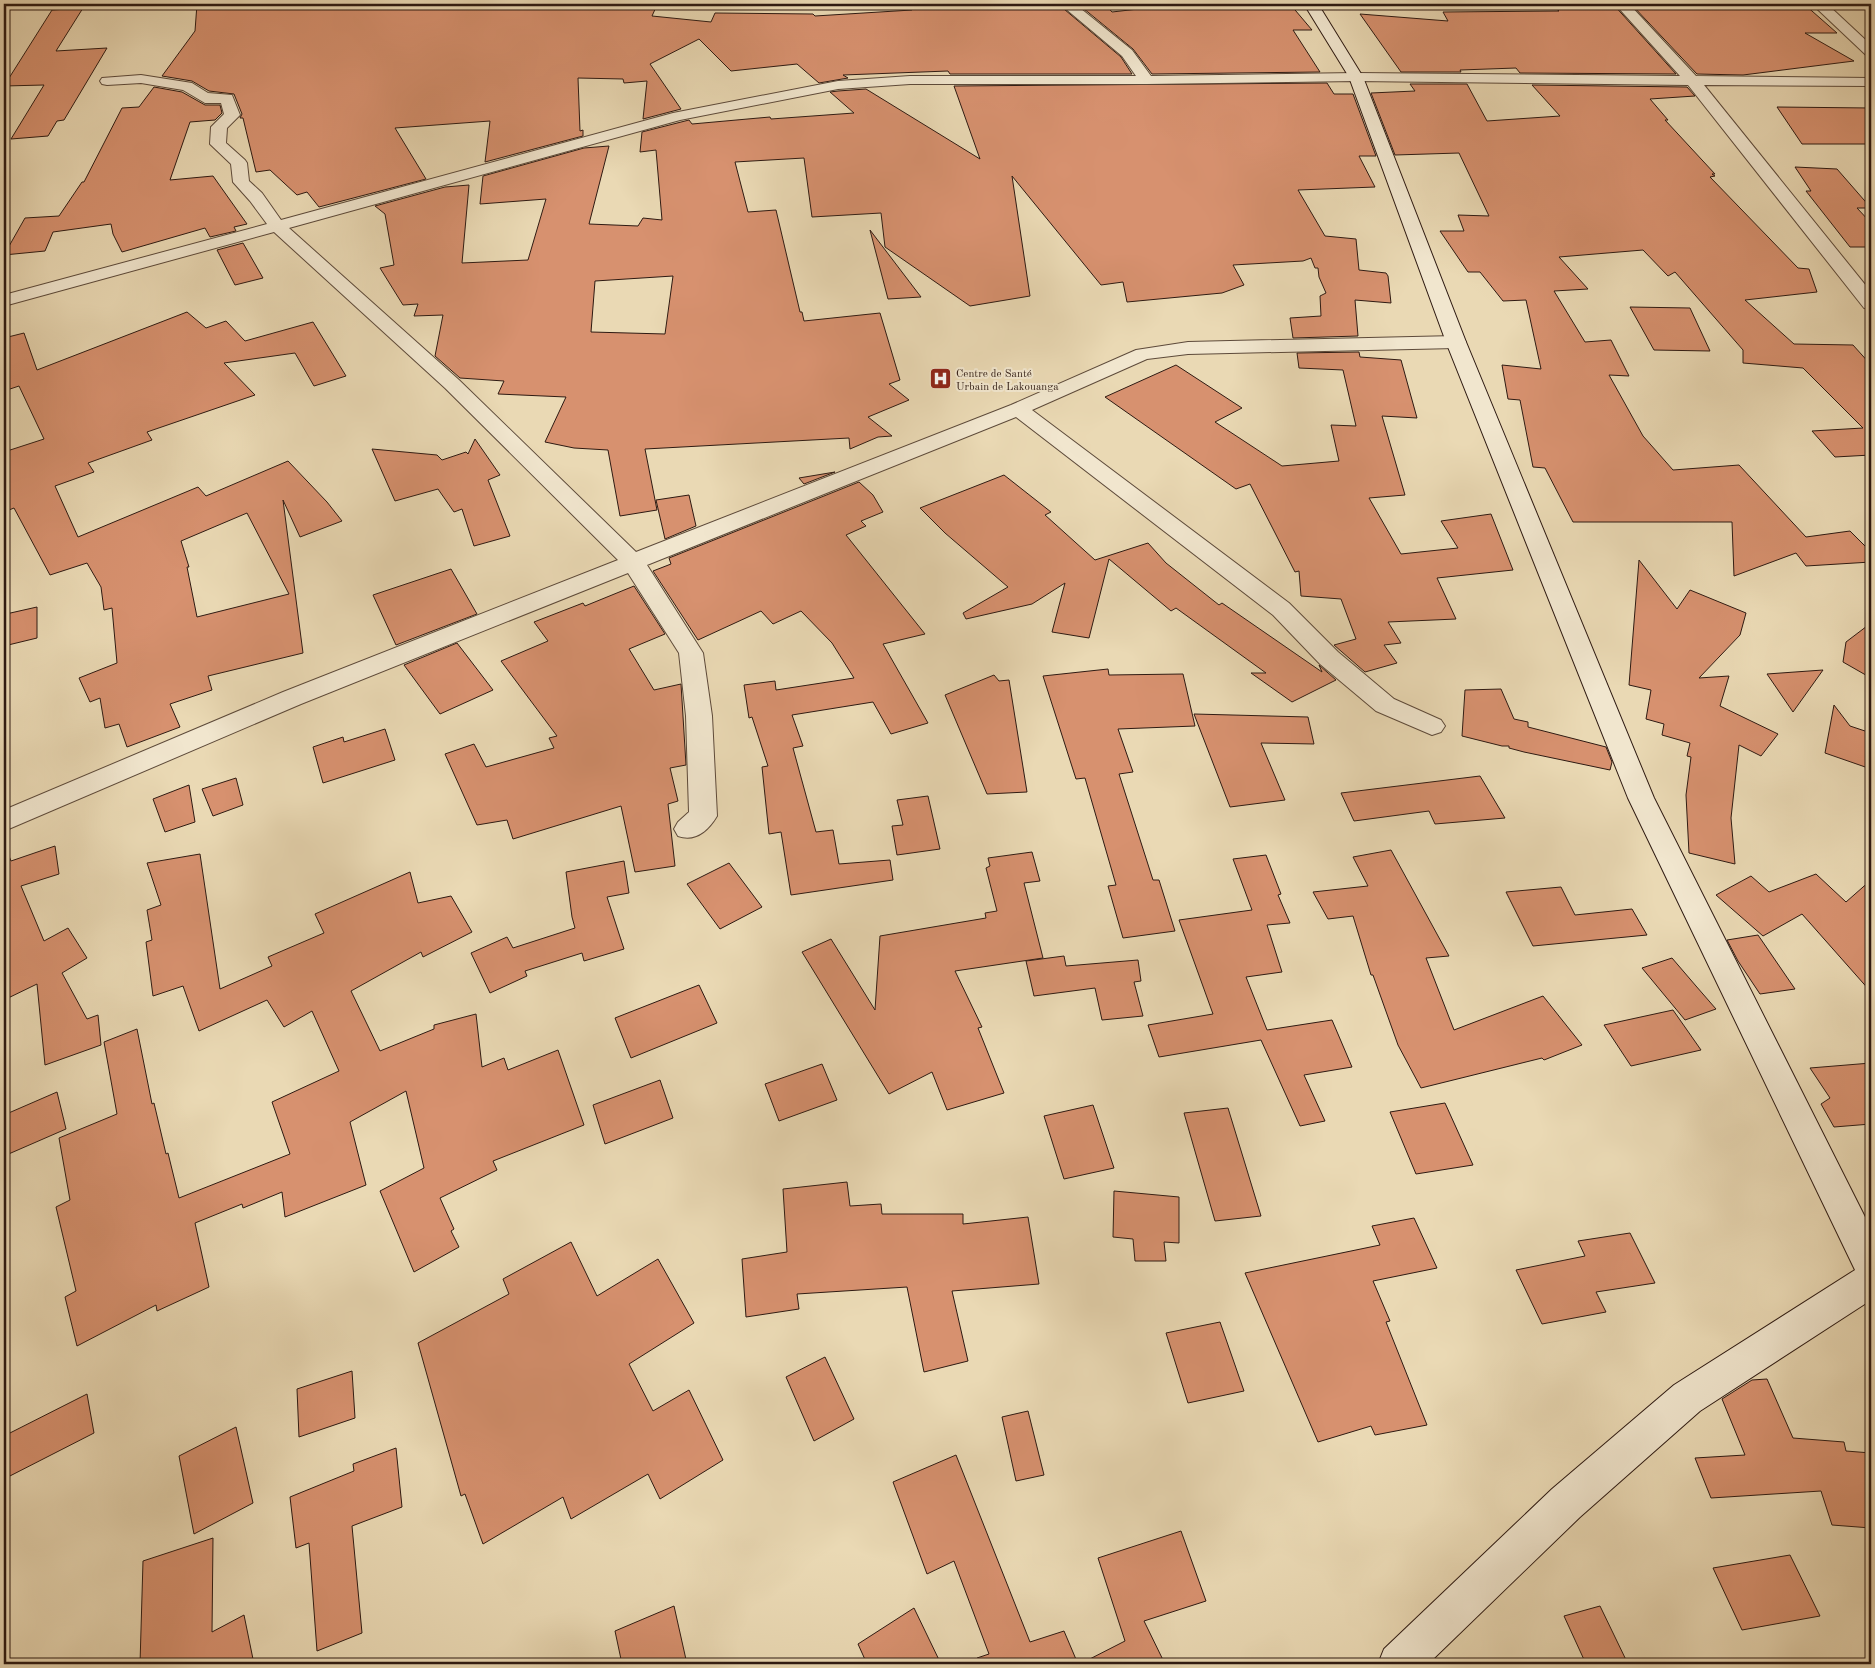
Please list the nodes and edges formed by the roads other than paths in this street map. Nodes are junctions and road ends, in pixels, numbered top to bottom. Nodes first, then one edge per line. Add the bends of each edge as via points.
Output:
1 (1067, 4) edge
2 (1311, 4) edge
3 (1622, 4) edge
4 (1819, 4) edge
5 (1871, 52) edge
6 (1356, 77) junction
7 (1147, 80) junction
8 (107, 81) dead end
9 (1693, 81) junction
10 (1871, 82) edge
11 (277, 226) junction
12 (4, 301) edge
13 (1871, 304) edge
14 (1456, 342) junction
15 (1018, 409) junction
16 (633, 562) junction
17 (1432, 726) dead end
18 (4, 821) edge
19 (688, 829) dead end
20 (1871, 1265) edge
21 (1871, 1280) edge
22 (1399, 1664) edge

1 - 7 street via 1126,53
2 - 6 street
3 - 9 street
4 - 5 street
6 - 7 street
6 - 9 street
6 - 14 street
7 - 11 street via 910,80 838,85 678,116
8 - 11 street via 141,80 187,86 205,98 227,98 232,115 219,127 218,144 239,163 242,182
9 - 10 street
9 - 13 street
11 - 12 street
11 - 16 street via 452,384
14 - 15 street via 1188,348 1143,354
14 - 20 street via 1641,798
15 - 16 street
15 - 17 street via 1281,609 1329,658 1385,705
16 - 18 street via 292,698
16 - 19 street via 690,653 699,716 703,816
21 - 22 street via 1687,1398 1566,1502

